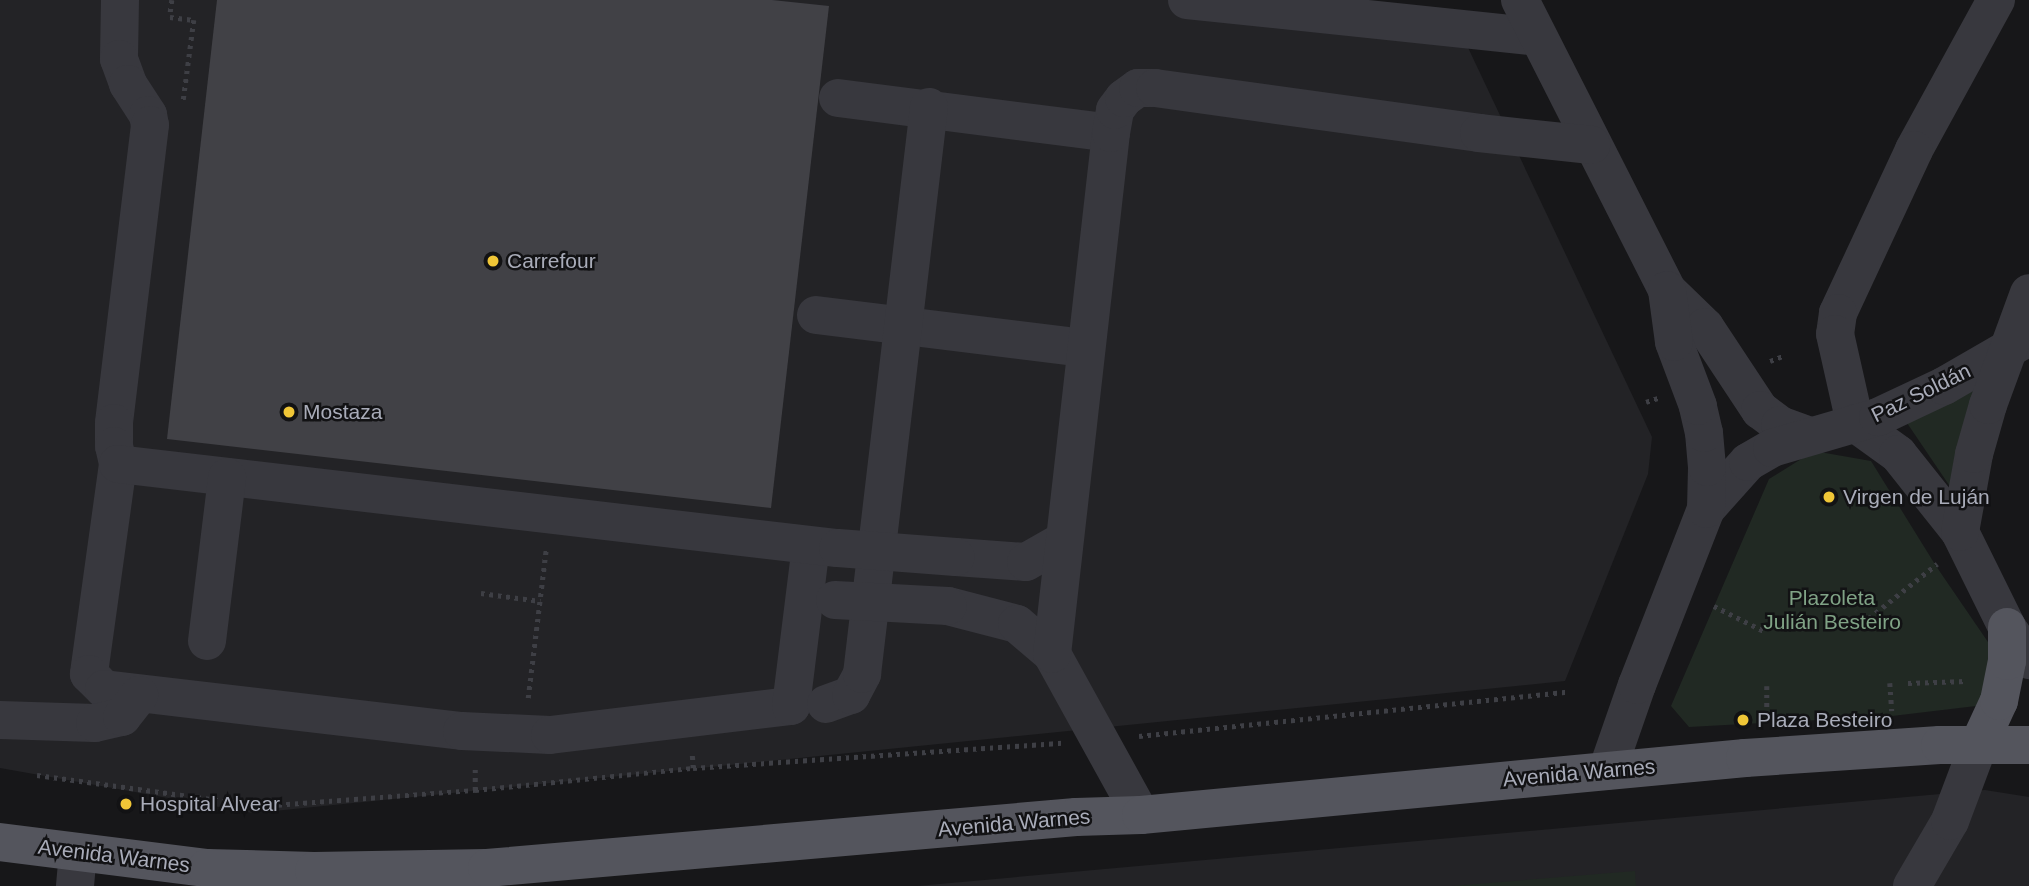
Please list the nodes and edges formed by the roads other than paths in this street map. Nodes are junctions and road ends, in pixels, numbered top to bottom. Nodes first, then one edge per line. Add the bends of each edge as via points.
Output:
1 (120, 0) edge
2 (1187, 0) edge
3 (1520, 0) edge
4 (1996, 0) edge
5 (1538, 37) junction
6 (838, 97) dead end
7 (929, 107) junction
8 (1111, 133) junction
9 (1591, 145) junction
10 (1667, 290) junction
11 (2029, 293) edge
12 (816, 315) dead end
13 (904, 326) junction
14 (2018, 343) edge
15 (1086, 348) junction
16 (1855, 423) junction
17 (1808, 435) junction
18 (118, 464) junction
19 (227, 477) junction
20 (1706, 509) junction
21 (1959, 532) junction
22 (1063, 541) junction
23 (824, 547) junction
24 (820, 599) junction
25 (2007, 627) junction
26 (207, 641) dead end
27 (1052, 654) junction
28 (2029, 660) edge
29 (827, 704) dead end
30 (131, 706) junction
31 (0, 720) edge
32 (1979, 744) junction
33 (2029, 745) edge
34 (1606, 771) junction
35 (1140, 815) junction
36 (0, 842) edge
37 (77, 869) edge
38 (1912, 886) edge

1 - 18 street via 119,59 150,125 114,423
2 - 5 street
3 - 5 street
4 - 16 street via 1914,150 1838,313 1835,334
5 - 9 street
6 - 7 street
7 - 8 street
7 - 13 street
8 - 9 street via 1115,110 1124,98 1138,88 1155,88
8 - 15 street
9 - 10 street
10 - 17 street via 1705,327 1760,410 1780,425
10 - 20 street via 1674,342 1704,433
11 - 14 street
12 - 13 street
13 - 15 street
13 - 29 street via 862,674 851,695
14 - 16 street, Paz Soldán via 1944,386
14 - 21 street via 1974,454
15 - 22 street
16 - 17 street, Paz Soldán
16 - 21 street via 1898,454
17 - 20 street, Paz Soldán via 1748,462
18 - 19 street
18 - 30 street via 89,674
19 - 23 street
19 - 26 street
20 - 34 street
21 - 25 street
22 - 23 street, bridge via 1026,562
22 - 27 street
23 - 24 street
24 - 27 street, bridge via 948,606 1017,624
24 - 30 street via 791,706 550,735
25 - 28 street
25 - 32 main road via 2007,662 1999,701
27 - 35 street
30 - 31 street via 95,723
32 - 33 main road, Avenida Warnes
32 - 34 main road, Avenida Warnes
32 - 38 street via 1950,821
34 - 35 main road, Avenida Warnes
35 - 37 main road, Avenida Warnes via 487,868
36 - 37 main road, Avenida Warnes

